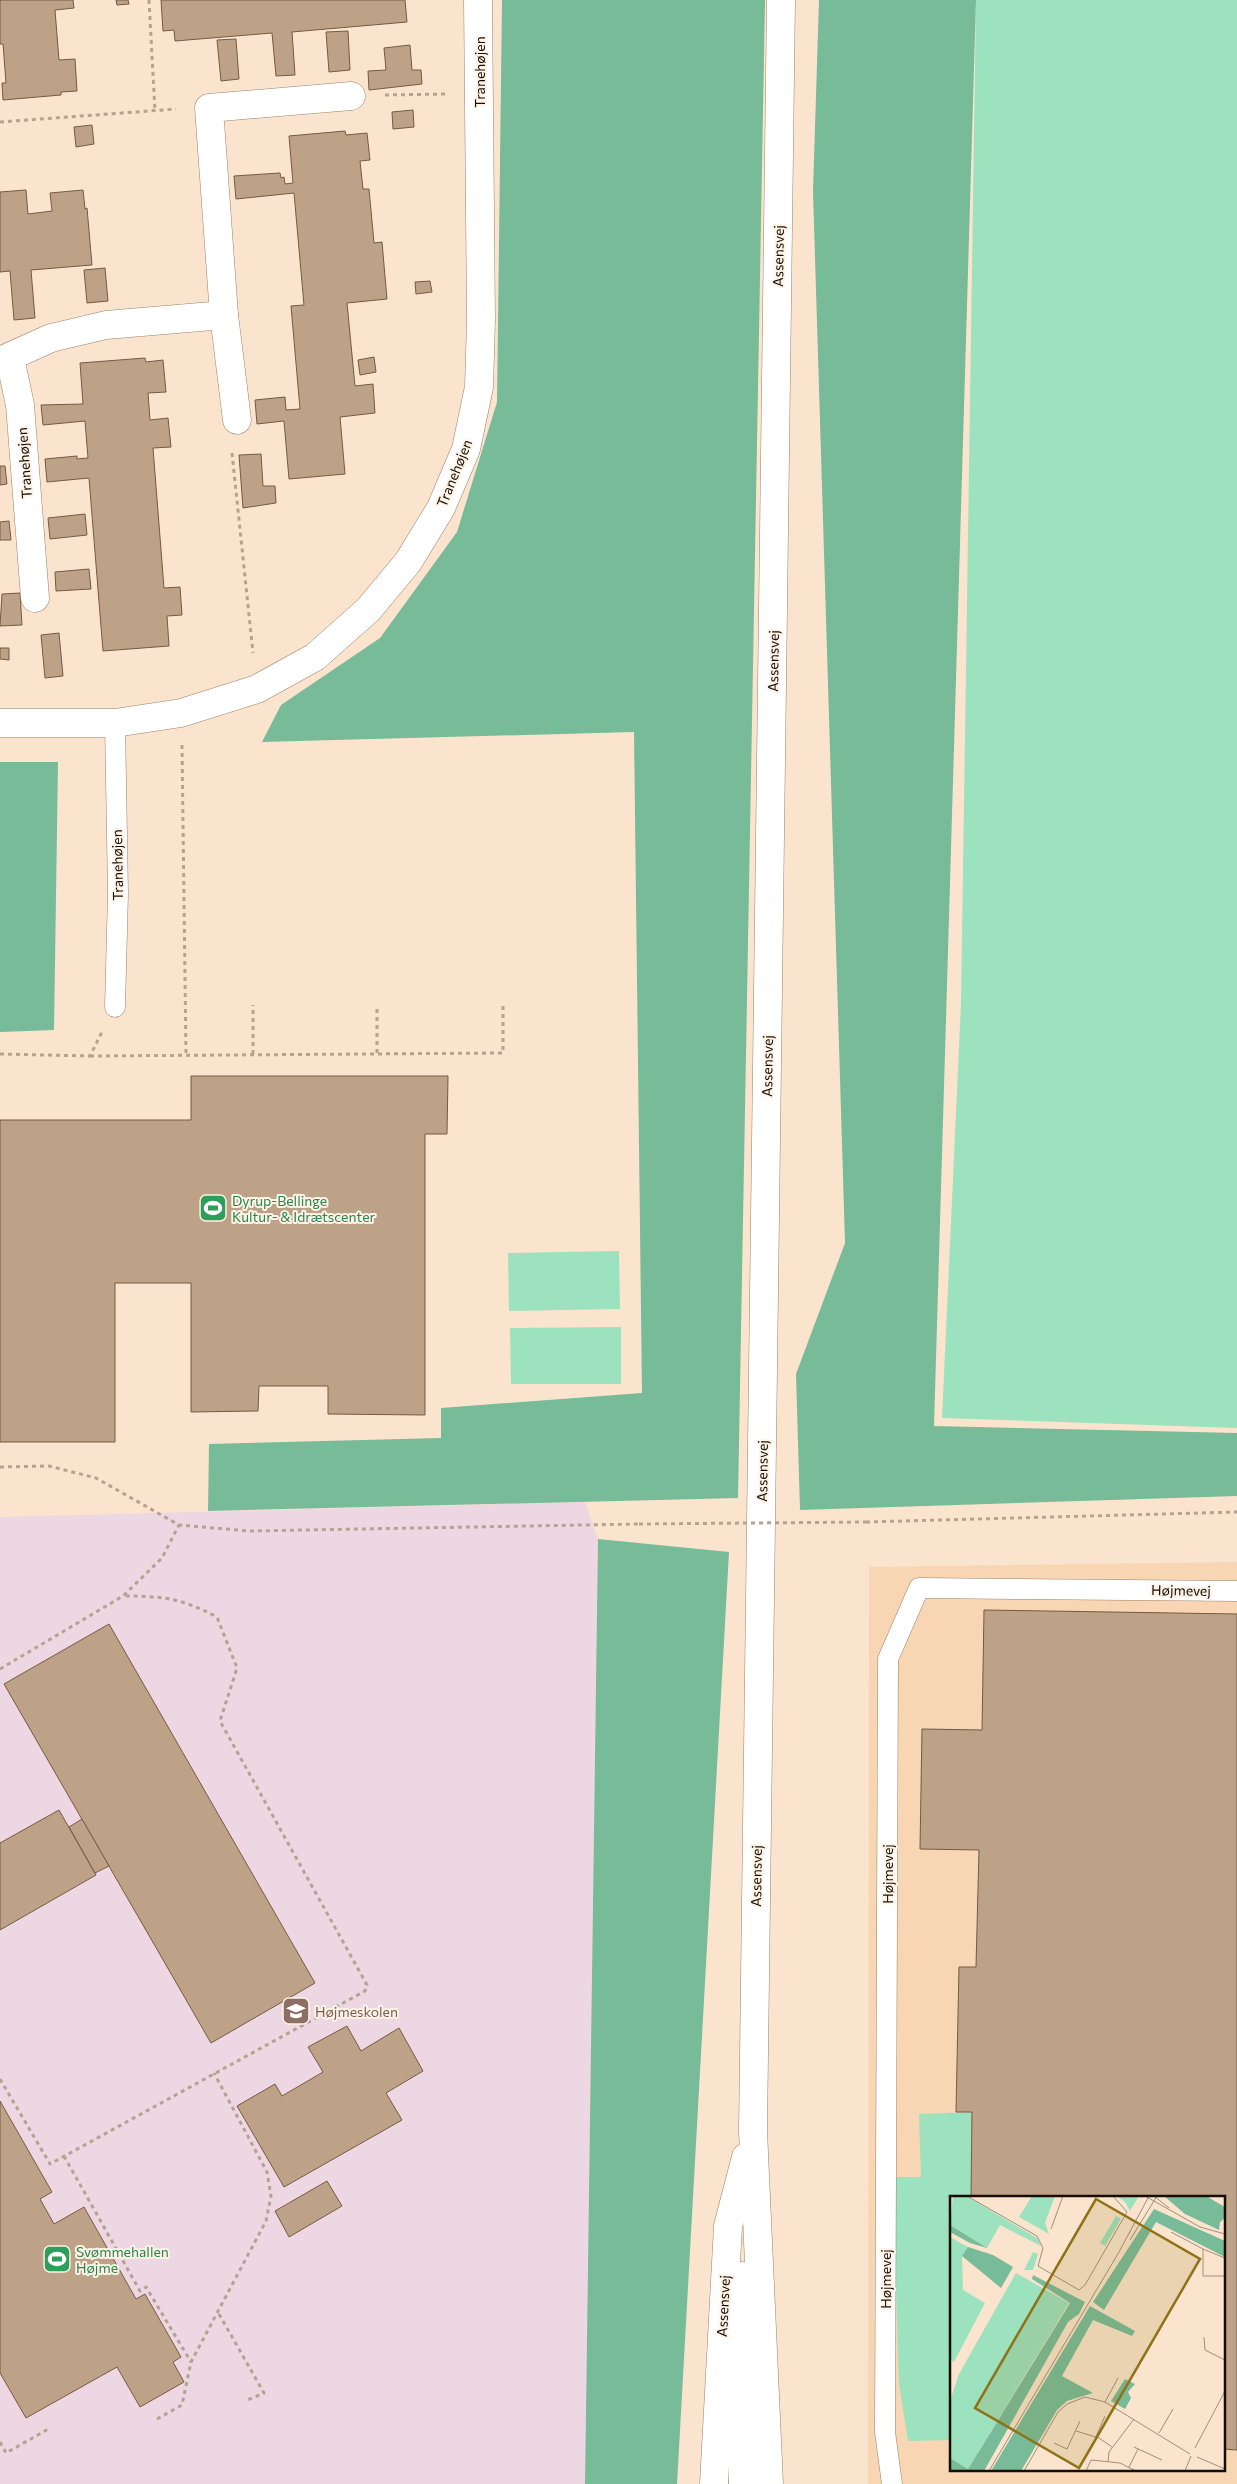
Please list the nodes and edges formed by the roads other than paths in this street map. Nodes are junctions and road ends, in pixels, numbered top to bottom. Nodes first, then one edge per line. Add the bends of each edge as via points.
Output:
1 (478, 0) edge
2 (781, 0) edge
3 (352, 96) road end
4 (224, 315) junction
5 (5, 359) edge
6 (237, 420) road end
7 (35, 598) dead end
8 (0, 723) edge
9 (115, 724) junction
10 (115, 1007) road end
11 (1237, 1591) edge
12 (753, 2131) junction
13 (741, 2174) junction
14 (714, 2484) edge
15 (743, 2484) edge
16 (769, 2484) edge
17 (892, 2484) edge

1 - 9 main road, Tranehøjen via 479,387 466,449 441,508 408,562 368,610 315,657 257,689 181,714
2 - 12 main road, Assensvej
3 - 4 main road via 209,108
4 - 5 main road, Tranehøjen via 106,325 51,338
4 - 6 main road
5 - 7 main road, Tranehøjen via 20,405
8 - 9 main road, Tranehøjen
9 - 10 lane, Tranehøjen via 118,893
11 - 17 lane, Højmevej via 919,1588 888,1659 885,2432
12 - 13 main road, Assensvej
12 - 16 main road, Assensvej
13 - 14 main road, Assensvej via 728,2226
13 - 15 main road

